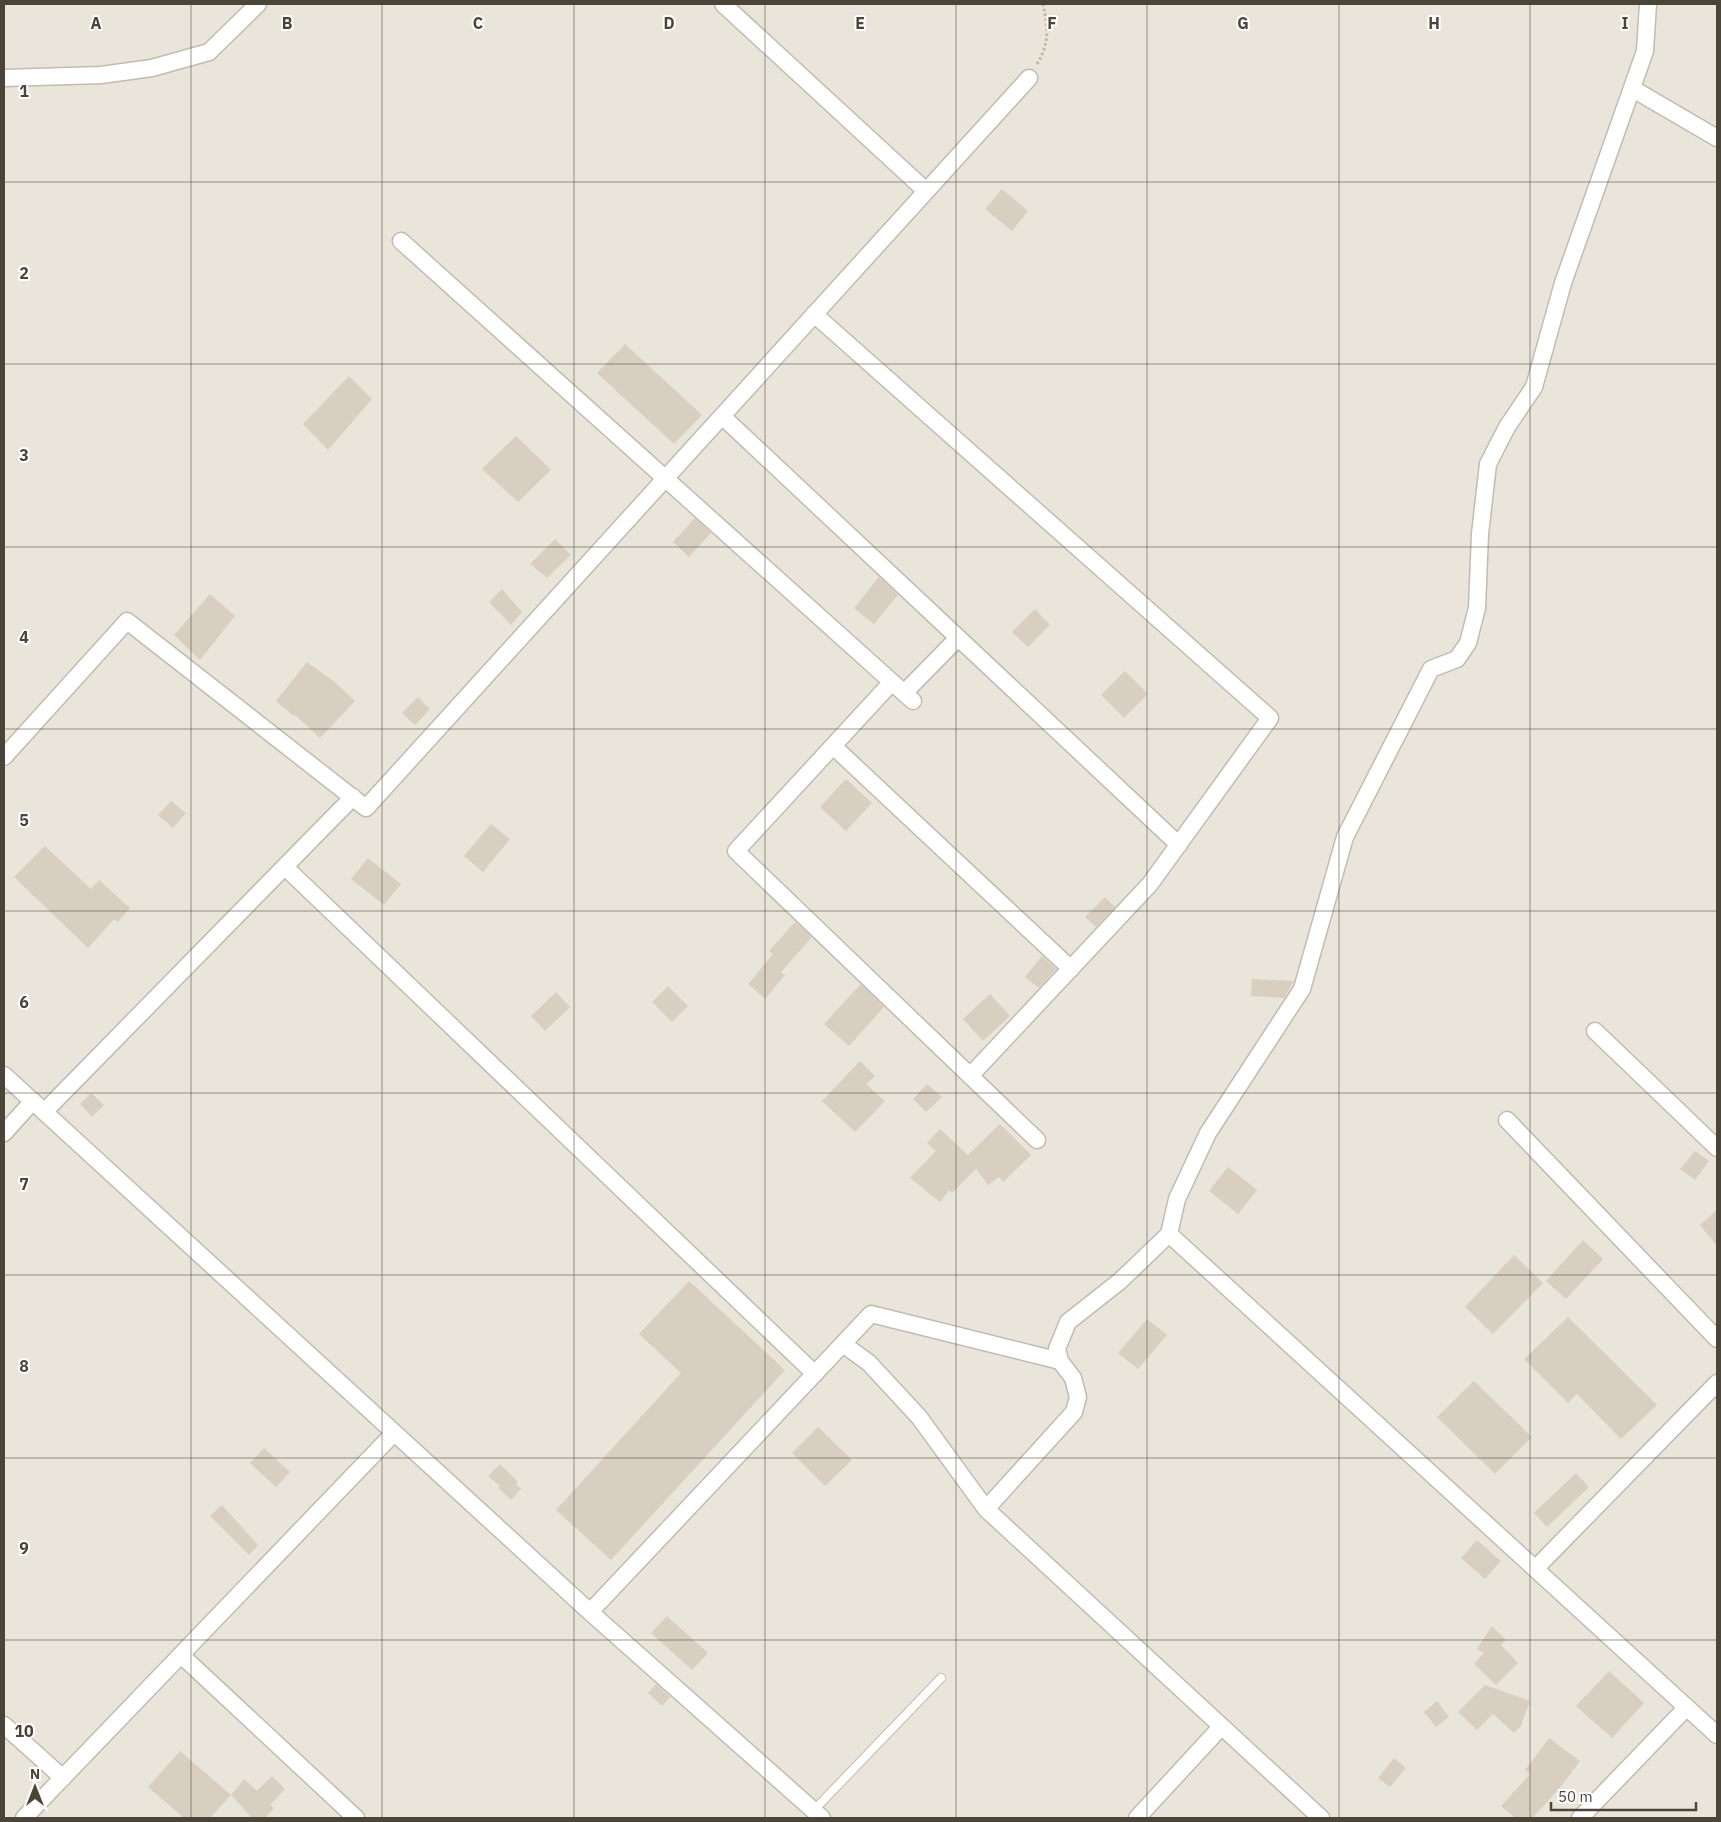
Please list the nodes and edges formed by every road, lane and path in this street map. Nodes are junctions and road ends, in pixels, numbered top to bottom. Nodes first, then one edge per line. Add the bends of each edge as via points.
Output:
1 (258, 4) edge
2 (723, 4) edge
3 (1043, 4) edge
4 (1648, 4) edge
5 (4, 78) edge
6 (1029, 78) joint
7 (1633, 90) junction
8 (1717, 138) edge
9 (926, 190) junction
10 (401, 240) dead end
11 (814, 314) junction
12 (722, 416) junction
13 (665, 478) junction
14 (958, 638) junction
15 (903, 692) junction
16 (833, 746) junction
17 (4, 757) edge
18 (353, 797) junction
19 (1179, 844) junction
20 (285, 867) junction
21 (1071, 969) junction
22 (1595, 1031) dead end
23 (4, 1075) edge
24 (970, 1076) junction
25 (38, 1107) junction
26 (1507, 1120) dead end
27 (4, 1133) edge
28 (1037, 1140) dead end
29 (1717, 1148) edge
30 (1169, 1234) junction
31 (1717, 1339) edge
32 (843, 1344) junction
33 (1060, 1361) junction
34 (815, 1374) junction
35 (1717, 1383) edge
36 (394, 1433) junction
37 (986, 1509) junction
38 (1536, 1569) junction
39 (590, 1612) junction
40 (181, 1655) junction
41 (941, 1678) dead end
42 (1687, 1707) junction
43 (4, 1725) edge
44 (1221, 1727) junction
45 (1716, 1730) edge
46 (63, 1778) junction
47 (818, 1814) edge
48 (24, 1818) edge
49 (356, 1818) edge
50 (1136, 1818) edge
51 (1321, 1818) edge
52 (1580, 1818) edge

1 - 5 street via 209,52 152,68 101,75
2 - 9 street
3 - 6 path via 1048,26 1045,51
4 - 7 street via 1645,51
6 - 9 street
7 - 8 street
7 - 30 street via 1562,283 1534,388 1507,427 1488,464 1476,608 1468,643 1457,659 1432,669 1344,836 1302,989 1208,1133 1177,1199
9 - 11 street
10 - 13 street
11 - 12 street
11 - 19 street via 1270,718
12 - 13 street
12 - 14 street
13 - 15 street
13 - 18 street via 366,808
14 - 15 street
14 - 19 street
15 - 16 street
16 - 21 street
16 - 24 street via 736,851
17 - 18 street via 127,621
18 - 20 street
19 - 21 street via 1150,884
20 - 25 street
20 - 34 street
21 - 24 street
22 - 29 street
23 - 25 street
24 - 28 street
25 - 27 street
25 - 36 street
26 - 31 street
30 - 33 street via 1120,1282 1068,1322 1057,1349
30 - 38 street
32 - 33 street via 871,1314
32 - 34 street
32 - 37 street via 869,1363 919,1417
33 - 37 street via 1073,1378 1078,1397 1074,1412
34 - 39 street
35 - 38 street
36 - 39 street
36 - 40 street
37 - 44 street
38 - 42 street
39 - 47 street
40 - 46 street
40 - 49 street
41 - 47 lane
42 - 45 street
42 - 52 street
43 - 46 street
44 - 50 street
44 - 51 street
46 - 48 street

